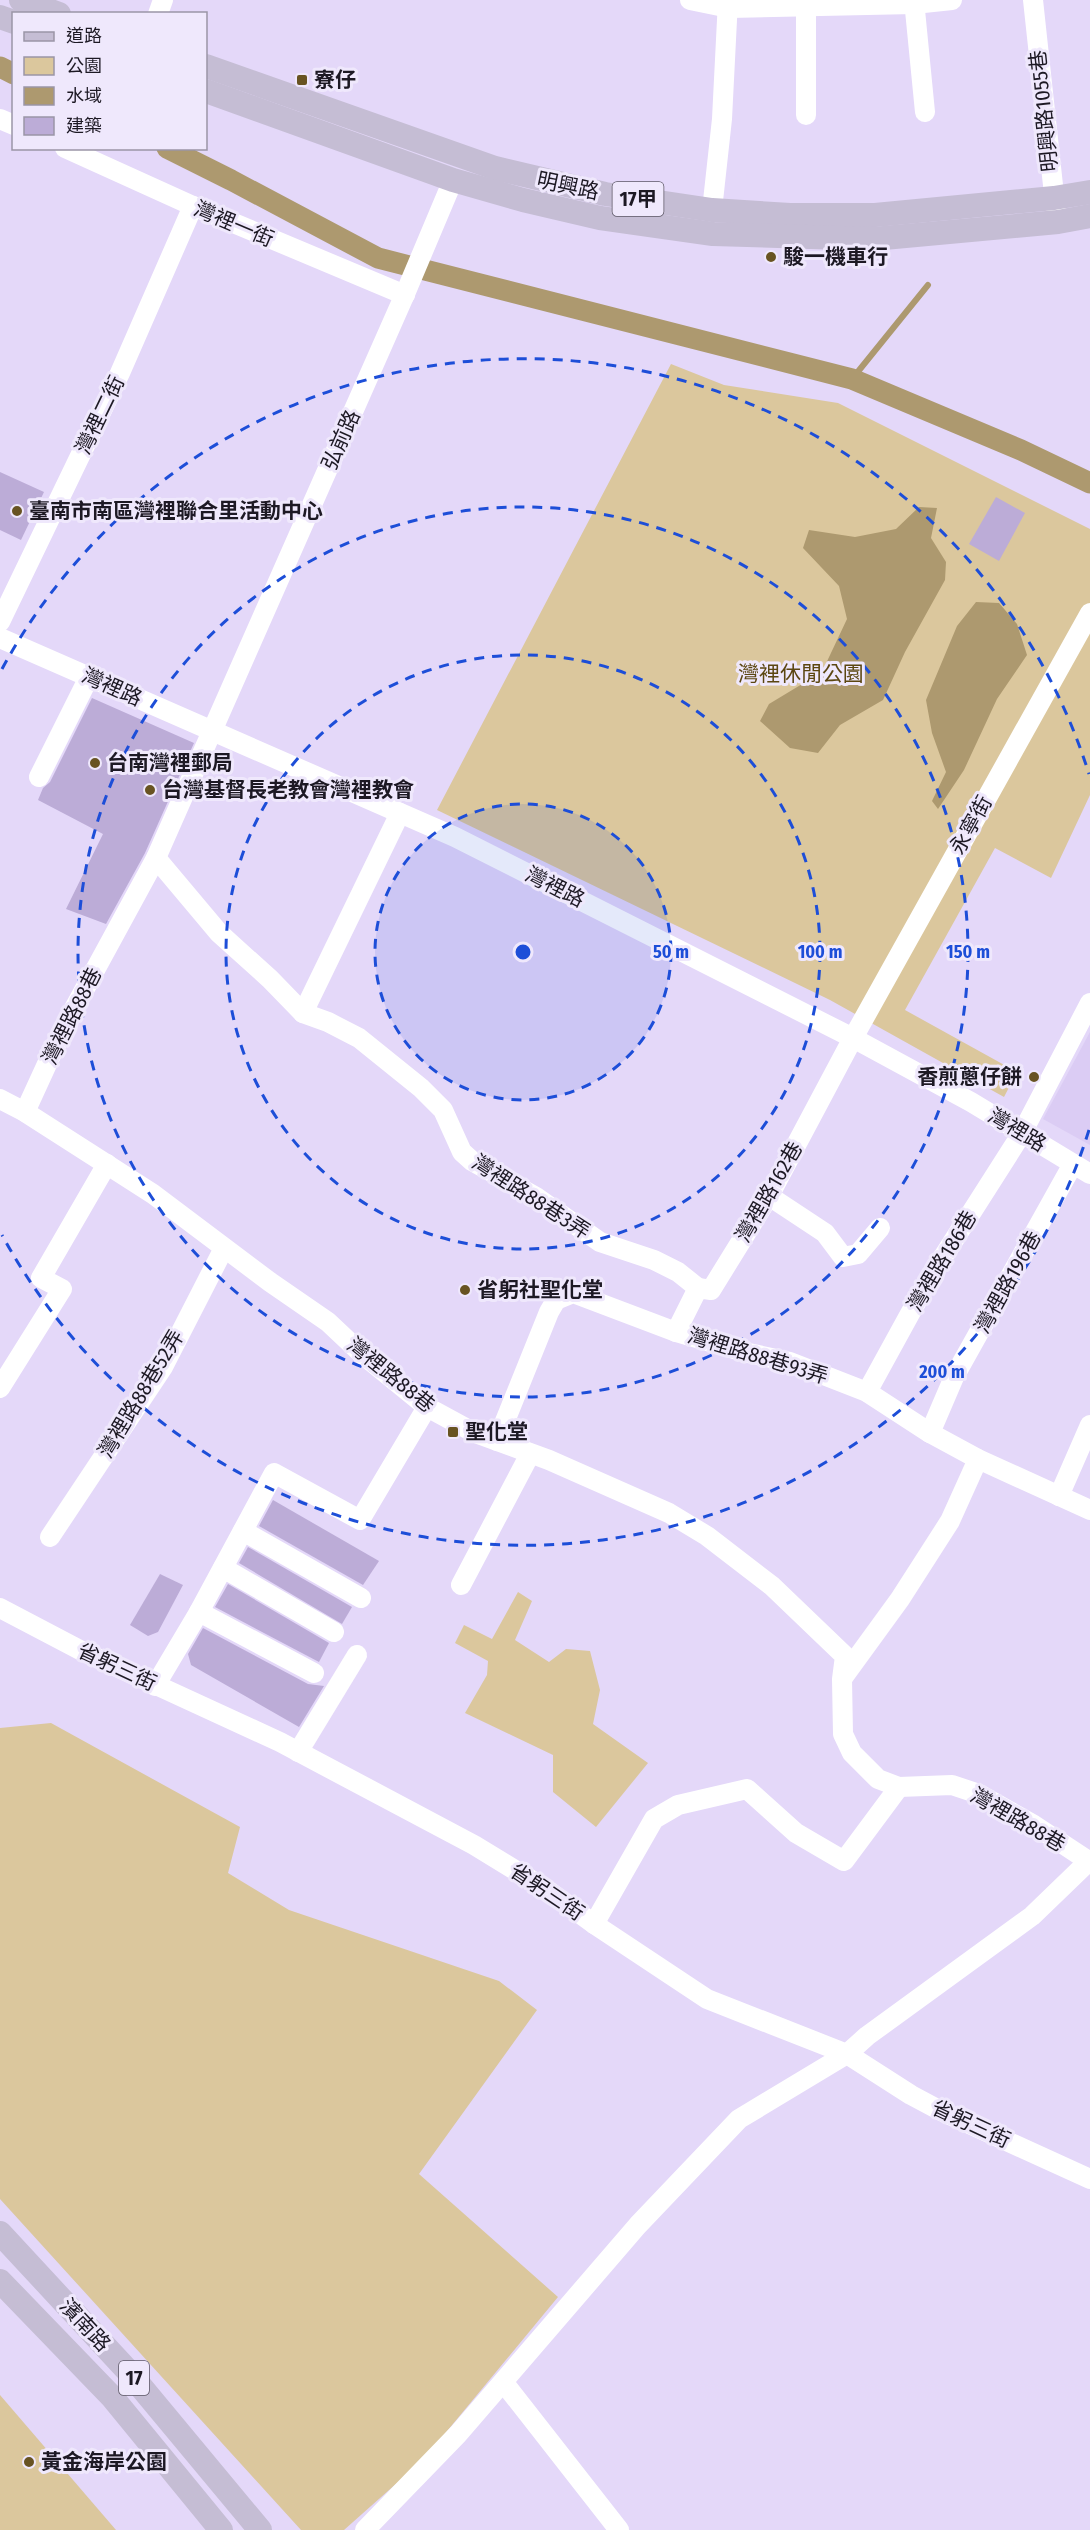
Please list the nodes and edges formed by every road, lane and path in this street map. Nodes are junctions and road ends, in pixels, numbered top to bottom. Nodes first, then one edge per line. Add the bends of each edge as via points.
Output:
1 (21, 0) edge
2 (690, 0) edge
3 (952, 0) edge
4 (1033, 0) edge
5 (914, 2) edge
6 (806, 3) edge
7 (729, 4) edge
8 (54, 12) edge
9 (207, 66) edge
10 (207, 91) edge
11 (925, 112) dead end
12 (806, 115) dead end
13 (69, 150) edge
14 (453, 180) junction
15 (1090, 192) edge
16 (193, 206) junction
17 (712, 210) junction
18 (1055, 210) junction
19 (1090, 216) edge
20 (405, 295) junction
21 (1090, 613) edge
22 (0, 622) edge
23 (0, 638) edge
24 (89, 677) junction
25 (211, 731) junction
26 (39, 777) dead end
27 (400, 813) junction
28 (156, 858) junction
29 (1090, 1003) edge
30 (303, 1013) junction
31 (853, 1038) junction
32 (0, 1099) edge
33 (25, 1112) junction
34 (1022, 1133) junction
35 (107, 1164) junction
36 (1082, 1169) edge
37 (769, 1196) junction
38 (880, 1228) dead end
39 (224, 1248) junction
40 (698, 1288) junction
41 (676, 1332) junction
42 (0, 1388) edge
43 (867, 1392) junction
44 (427, 1407) junction
45 (1090, 1425) edge
46 (930, 1433) junction
47 (497, 1441) junction
48 (530, 1454) junction
49 (978, 1459) junction
50 (1059, 1496) junction
51 (1090, 1510) edge
52 (243, 1531) junction
53 (50, 1536) dead end
54 (223, 1568) junction
55 (461, 1585) dead end
56 (361, 1598) dead end
57 (0, 1608) edge
58 (199, 1612) junction
59 (334, 1632) dead end
60 (357, 1655) dead end
61 (314, 1673) dead end
62 (842, 1679) junction
63 (155, 1686) junction
64 (298, 1752) junction
65 (899, 1787) junction
66 (1090, 1861) edge
67 (594, 1924) junction
68 (847, 2054) junction
69 (1090, 2179) edge
70 (0, 2233) edge
71 (0, 2281) edge
72 (504, 2383) junction
73 (221, 2530) edge
74 (260, 2530) edge
75 (365, 2530) edge
76 (619, 2530) edge

1 - 8 main road
2 - 7 street
3 - 5 street
4 - 18 street, 明興路1055巷
5 - 6 street
5 - 11 street
6 - 7 street
6 - 12 street
7 - 17 street
9 - 17 main road, 明興路 / 17甲 via 495,168 605,194
10 - 14 main road, 明興路 / 17甲
13 - 16 street, 灣裡一街
14 - 18 main road, 明興路 / 17甲 via 600,218 713,234 873,239
14 - 20 street, 弘前路
15 - 18 main road, 明興路 / 17甲
16 - 20 street, 灣裡一街
16 - 22 street, 灣裡二街 via 120,373
17 - 18 main road, 明興路 / 17甲 via 876,215
18 - 19 main road, 明興路 / 17甲
20 - 25 street, 弘前路
21 - 31 street, 永寧街
23 - 24 street, 灣裡路
24 - 25 street, 灣裡路
24 - 26 street
25 - 27 street, 灣裡路
25 - 28 street, 灣裡路88巷
27 - 30 street
27 - 31 street, 灣裡路
28 - 30 street, 灣裡路88巷3弄 via 219,933
28 - 33 street, 灣裡路88巷 via 64,1027
29 - 34 street, 灣裡路186巷
30 - 40 street, 灣裡路88巷3弄 via 359,1038 421,1088 443,1110 462,1152 472,1161 536,1197 600,1242 654,1260
31 - 34 street, 灣裡路
31 - 37 street, 灣裡路162巷
32 - 33 street
33 - 35 street, 灣裡路88巷
34 - 36 street, 灣裡路
34 - 43 street, 灣裡路186巷 via 929,1279
35 - 39 street, 灣裡路88巷
35 - 42 street via 40,1278 62,1289
36 - 46 street, 灣裡路196巷 via 954,1377
37 - 38 street via 825,1233 843,1257 858,1254
37 - 40 street, 灣裡路162巷 via 711,1290
39 - 44 street, 灣裡路88巷 via 328,1322
39 - 53 street, 灣裡路88巷52弄 via 163,1368
40 - 41 street
41 - 43 street, 灣裡路88巷93弄 via 790,1362
41 - 47 street, 灣裡路88巷93弄 via 573,1293 564,1295 549,1312
43 - 46 street, 灣裡路88巷93弄
44 - 47 street, 灣裡路88巷 via 453,1423
44 - 52 street via 360,1520 274,1473
45 - 50 street
46 - 49 street, 灣裡路88巷93弄
47 - 48 street, 灣裡路88巷
48 - 55 street
48 - 62 street, 灣裡路88巷 via 669,1513 707,1536 772,1586 845,1656
49 - 50 street, 灣裡路88巷93弄
49 - 62 street via 950,1521
50 - 51 street, 灣裡路88巷93弄
52 - 54 street
52 - 56 street
54 - 58 street
54 - 59 street
57 - 63 street, 省躬三街
58 - 61 street
58 - 63 street
60 - 64 street
62 - 65 street, 灣裡路88巷 via 843,1734 852,1753 878,1779
63 - 64 street, 省躬三街
64 - 67 street, 省躬三街 via 474,1845
65 - 66 street, 灣裡路88巷 via 952,1785 979,1794
65 - 67 street via 843,1860 796,1833 747,1789 678,1806 654,1820
66 - 68 street via 1032,1916
67 - 68 street, 省躬三街 via 707,1999
68 - 69 street, 省躬三街 via 941,2111
68 - 72 street via 739,2119 638,2225
70 - 74 main road, 濱南路 / 17 via 127,2370
71 - 73 main road, 濱南路 / 17 via 112,2397
72 - 75 street
72 - 76 street

